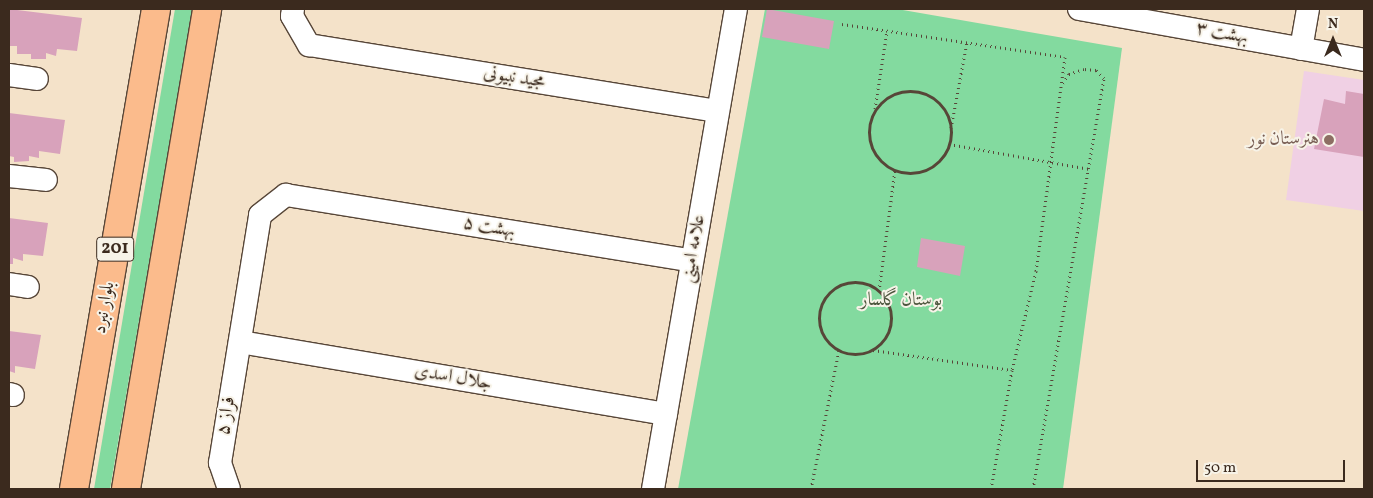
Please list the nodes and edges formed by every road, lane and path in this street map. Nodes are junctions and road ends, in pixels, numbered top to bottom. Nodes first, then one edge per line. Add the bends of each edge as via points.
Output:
1 (156, 9) edge
2 (207, 9) edge
3 (293, 9) edge
4 (736, 9) edge
5 (1079, 9) edge
6 (1308, 9) edge
7 (842, 24) dead end
8 (887, 30) junction
9 (967, 42) junction
10 (1301, 49) junction
11 (1364, 60) edge
12 (9, 75) edge
13 (37, 79) dead end
14 (1060, 86) junction
15 (875, 110) junction
16 (718, 111) junction
17 (951, 131) junction
18 (949, 144) junction
19 (1049, 162) junction
20 (1090, 169) junction
21 (894, 170) junction
22 (9, 176) edge
23 (46, 180) dead end
24 (286, 195) joint
25 (692, 261) junction
26 (879, 291) junction
27 (240, 342) junction
28 (839, 350) junction
29 (872, 350) junction
30 (1012, 370) junction
31 (666, 414) junction
32 (74, 489) edge
33 (126, 489) edge
34 (229, 489) edge
35 (653, 489) edge
36 (811, 489) edge
37 (991, 489) edge
38 (1033, 489) edge

1 - 32 main road, بلوار نبرد / 201
2 - 33 main road
3 - 16 street, مجید نبیونی via 292,16 309,45
4 - 16 street, علامه امینی
5 - 10 street, بهشت ۳
6 - 10 street
7 - 8 path
8 - 9 path
8 - 15 path
9 - 14 path via 1064,57
9 - 17 path
10 - 11 street, بهشت ۳
12 - 13 street
14 - 19 path
14 - 20 path via 1069,74 1084,69 1096,70 1104,78
15 - 17 path via 892,95 918,92 942,106
15 - 21 path via 869,127 869,140 883,163
16 - 25 street, علامه امینی
17 - 18 path
18 - 19 path
18 - 21 path via 943,156 927,168 908,173
19 - 20 path
19 - 30 path via 1036,271
20 - 38 path
21 - 26 path
22 - 23 street
24 - 25 street, بهشت ۵
24 - 27 street, فراز ۵ via 260,215
25 - 31 street, علامه امینی
26 - 28 path via 856,282 833,289 825,298 820,309 820,327 829,343
26 - 29 path via 890,311 891,322 888,333
27 - 31 street, جلال اسدی
27 - 34 street, فراز ۵ via 220,463
28 - 29 path via 862,353
28 - 36 path
29 - 30 path
30 - 37 path
31 - 35 street, علامه امینی

